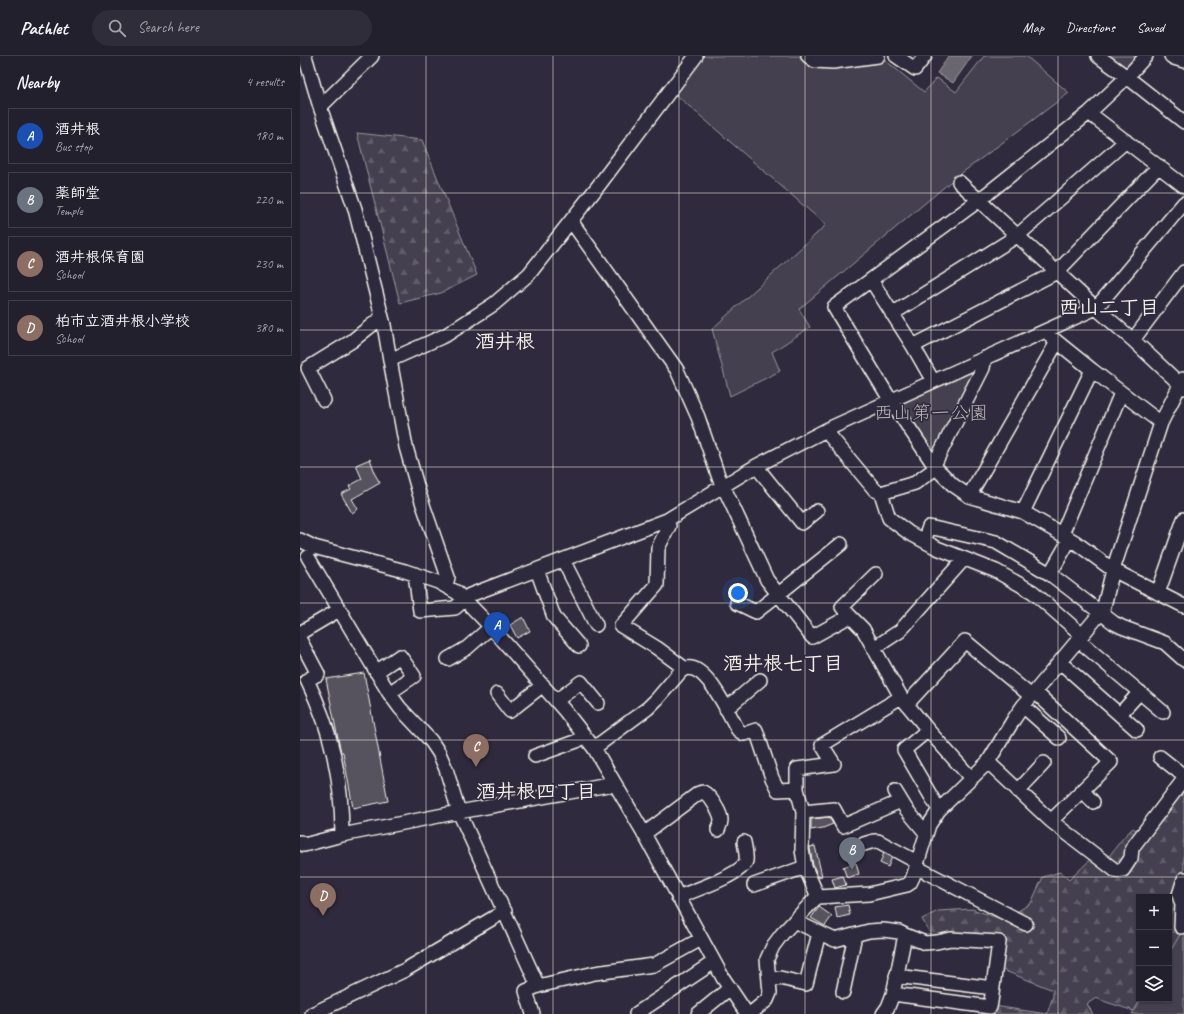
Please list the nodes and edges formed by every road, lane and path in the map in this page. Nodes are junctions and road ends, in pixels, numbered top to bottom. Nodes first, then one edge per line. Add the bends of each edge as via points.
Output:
1 (305, 56) edge
2 (372, 56) edge
3 (696, 56) edge
4 (808, 56) edge
5 (878, 56) edge
6 (896, 56) edge
7 (925, 56) edge
8 (1098, 56) edge
9 (1146, 56) edge
10 (1171, 56) edge
11 (1184, 61) edge
12 (1127, 78) junction
13 (320, 107) junction
14 (1089, 113) junction
15 (1184, 122) edge
16 (1126, 141) junction
17 (1159, 166) junction
18 (959, 182) dead end
19 (1184, 186) edge
20 (978, 201) junction
21 (1184, 203) edge
22 (572, 221) junction
23 (1017, 236) junction
24 (1056, 272) junction
25 (1184, 272) edge
26 (871, 280) junction
27 (1096, 308) junction
28 (892, 314) junction
29 (382, 317) junction
30 (1046, 330) junction
31 (1133, 340) junction
32 (1057, 342) junction
33 (913, 346) junction
34 (984, 358) junction
35 (390, 360) junction
36 (1092, 370) junction
37 (933, 381) junction
38 (1183, 384) edge
39 (1121, 393) junction
40 (324, 400) dead end
41 (891, 401) junction
42 (1161, 423) junction
43 (828, 429) junction
44 (934, 465) junction
45 (756, 466) junction
46 (722, 486) junction
47 (881, 493) junction
48 (969, 496) junction
49 (817, 511) dead end
50 (1023, 512) junction
51 (1184, 519) edge
52 (667, 520) junction
53 (1066, 536) junction
54 (300, 540) edge
55 (924, 541) junction
56 (841, 544) dead end
57 (1180, 544) edge
58 (307, 555) edge
59 (964, 559) junction
60 (563, 560) junction
61 (537, 570) junction
62 (1113, 570) junction
63 (415, 574) junction
64 (876, 574) dead end
65 (1050, 574) junction
66 (446, 586) junction
67 (1158, 593) junction
68 (778, 594) junction
69 (465, 600) junction
70 (736, 603) dead end
71 (1184, 606) edge
72 (339, 610) junction
73 (1102, 614) junction
74 (850, 616) junction
75 (596, 625) dead end
76 (491, 628) junction
77 (300, 634) edge
78 (1080, 638) junction
79 (300, 640) edge
80 (579, 646) dead end
81 (874, 648) junction
82 (448, 659) dead end
83 (1184, 660) edge
84 (1060, 662) junction
85 (684, 668) junction
86 (376, 672) junction
87 (760, 680) dead end
88 (542, 685) junction
89 (1140, 692) junction
90 (389, 693) junction
91 (497, 694) dead end
92 (1030, 698) junction
93 (904, 700) junction
94 (556, 701) junction
95 (598, 703) dead end
96 (726, 709) junction
97 (1163, 712) dead end
98 (1120, 714) junction
99 (928, 730) junction
100 (1137, 730) dead end
101 (584, 735) junction
102 (1060, 738) dead end
103 (594, 748) junction
104 (535, 756) dead end
105 (1160, 757) dead end
106 (988, 762) junction
107 (1044, 763) dead end
108 (971, 778) junction
109 (1184, 778) edge
110 (614, 784) junction
111 (797, 789) junction
112 (1083, 790) junction
113 (1018, 791) junction
114 (1093, 802) dead end
115 (939, 810) junction
116 (459, 812) junction
117 (803, 812) junction
118 (1051, 821) junction
119 (718, 830) dead end
120 (926, 833) junction
121 (644, 834) junction
122 (342, 835) junction
123 (300, 842) edge
124 (744, 842) dead end
125 (864, 844) dead end
126 (917, 864) junction
127 (805, 867) junction
128 (1184, 879) edge
129 (754, 885) dead end
130 (678, 897) junction
131 (818, 897) junction
132 (505, 911) junction
133 (794, 921) junction
134 (1026, 924) dead end
135 (1182, 927) dead end
136 (819, 933) junction
137 (855, 935) junction
138 (905, 935) junction
139 (701, 939) junction
140 (714, 962) junction
141 (896, 976) junction
142 (769, 980) junction
143 (538, 986) junction
144 (730, 988) junction
145 (993, 988) junction
146 (843, 992) dead end
147 (893, 994) junction
148 (312, 1014) edge
149 (533, 1014) edge
150 (636, 1014) edge
151 (698, 1014) edge
152 (749, 1014) edge
153 (883, 1014) edge

1 - 13 street
2 - 13 street
3 - 22 street
4 - 5 street via 815,61 833,62
6 - 7 street via 915,68
8 - 12 street
9 - 12 street
10 - 11 street
12 - 14 street
12 - 15 street
13 - 29 street via 355,209
14 - 16 street
14 - 20 street
16 - 17 street
16 - 23 street
17 - 19 street
17 - 24 street
18 - 20 street
20 - 23 street
20 - 26 street
21 - 27 street
22 - 35 street via 529,274 494,304 446,335
22 - 46 street via 677,370 698,417
23 - 24 street
23 - 28 street
24 - 27 street
24 - 33 street
25 - 31 street
26 - 28 street
26 - 41 street via 834,307
27 - 30 street
27 - 31 street
28 - 33 street
29 - 35 street
29 - 40 street via 352,341 308,368
30 - 32 street
30 - 34 street
31 - 38 street
32 - 36 street
32 - 48 street
33 - 37 street
34 - 37 street
34 - 44 street via 983,368
35 - 66 street via 406,447 448,577
36 - 39 street
36 - 50 street
37 - 41 street
38 - 42 street
39 - 42 street
39 - 53 street
41 - 43 street
41 - 44 street
42 - 62 street
43 - 45 street
43 - 47 street via 830,436 875,490
44 - 47 street via 915,483
44 - 48 street via 953,485
45 - 46 street
45 - 49 street via 802,523
46 - 52 street
46 - 68 street via 767,580
47 - 55 street via 889,518
48 - 50 street
50 - 53 street
51 - 57 street
52 - 60 street
52 - 85 street via 669,526 658,548 657,585 621,626
53 - 62 street
53 - 65 street
54 - 58 street
55 - 59 street
55 - 65 street via 929,528 996,542
56 - 68 street
57 - 67 street
58 - 63 street
58 - 72 street
59 - 78 street via 996,571 1034,592
59 - 81 street via 900,631
60 - 61 street
60 - 75 street
61 - 69 street
61 - 80 street via 554,617
62 - 67 street
62 - 73 street
63 - 66 street
63 - 69 street via 420,611 455,608
64 - 74 street via 842,607
65 - 73 street
66 - 69 street
67 - 71 street
68 - 70 street via 756,612
68 - 74 street via 812,637
69 - 76 street
72 - 77 street
72 - 86 street
73 - 78 street
73 - 83 street via 1122,627 1165,642
74 - 81 street via 863,629
76 - 82 street via 467,648
76 - 88 street
78 - 84 street
78 - 89 street
79 - 122 street via 318,674 307,680 324,718 334,752 340,787
81 - 93 street
84 - 92 street
84 - 98 street
85 - 96 street via 698,670 706,676
85 - 103 street via 648,708
86 - 90 street
86 - 90 street via 400,656 414,676
87 - 96 street
88 - 91 street via 510,711
88 - 94 street
89 - 97 street
89 - 98 street
90 - 116 street via 439,753
92 - 93 street via 965,641
92 - 102 street
92 - 106 street via 1014,718
92 - 112 street via 1111,762
93 - 99 street
93 - 111 street via 822,746 834,764 797,768
94 - 95 street via 581,682
94 - 101 street
96 - 111 street via 738,730 744,734 756,730 778,790
98 - 100 street
99 - 108 street
99 - 115 street via 904,750
101 - 103 street
101 - 104 street via 577,741
103 - 110 street
105 - 109 street
106 - 108 street
106 - 113 street
107 - 113 street
108 - 115 street
109 - 118 street via 1132,848 1131,858 1123,870 1116,871
110 - 116 street
110 - 121 street
111 - 117 street
112 - 114 street
112 - 118 street
113 - 118 street
115 - 120 street
116 - 122 street
116 - 132 street
117 - 120 street via 834,809 843,826 898,796 906,810
117 - 127 street via 802,850
119 - 121 street via 721,824 720,814 709,796 703,792
120 - 126 street
121 - 130 street
122 - 123 street via 304,845
124 - 130 street via 746,862 742,867 723,879
125 - 126 street via 878,841
126 - 131 street via 907,885 869,894
126 - 134 street
127 - 129 street
127 - 131 street
128 - 135 street via 1179,895 1182,905
130 - 139 street
131 - 133 street
132 - 143 street
132 - 148 street via 405,970
133 - 136 street
133 - 142 street via 778,940 767,959
136 - 137 street via 835,940
136 - 142 street via 806,984 780,978
137 - 138 street via 884,930
137 - 146 street
138 - 141 street
138 - 145 street via 925,943 951,939 999,942
139 - 140 street
139 - 143 street via 654,965 596,973
140 - 144 street
140 - 150 street
141 - 145 street
141 - 147 street
142 - 152 street via 770,993 767,1000
143 - 149 street via 526,991
144 - 151 street
144 - 152 street
145 - 147 street via 990,1007
147 - 153 street

